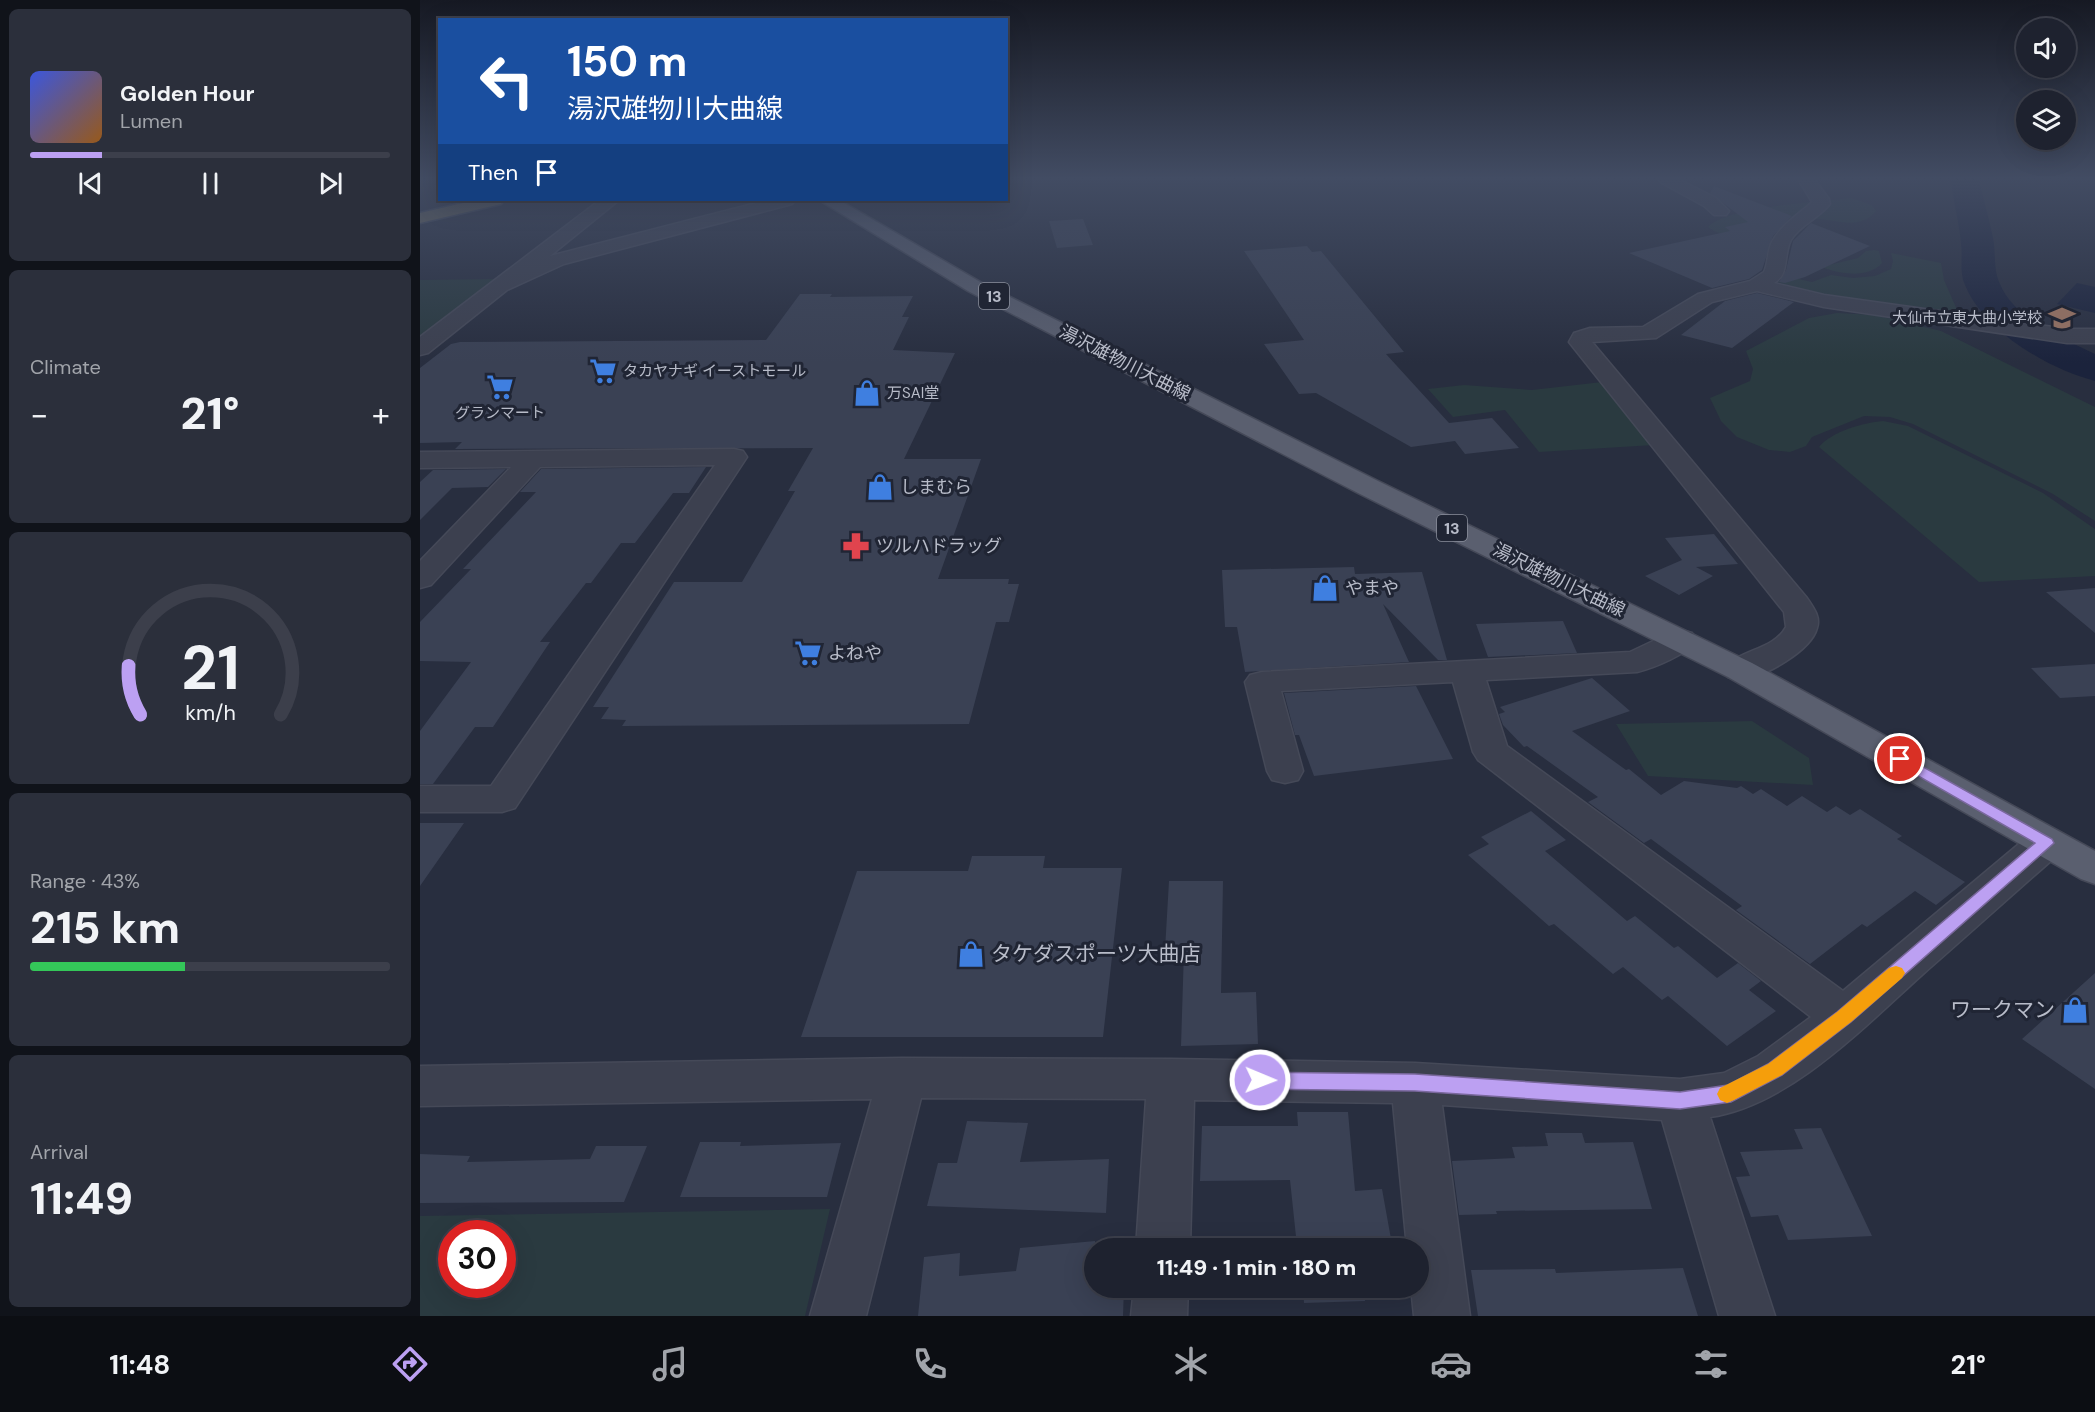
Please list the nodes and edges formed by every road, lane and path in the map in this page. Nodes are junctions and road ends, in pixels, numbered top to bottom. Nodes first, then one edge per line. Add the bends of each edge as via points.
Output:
1 (558, 240) edge
2 (627, 240) edge
3 (896, 240) edge
4 (1783, 240) edge
5 (1757, 285) junction
6 (497, 287) junction
7 (2095, 336) edge
8 (420, 348) edge
9 (534, 458) junction
10 (422, 462) edge
11 (420, 579) edge
12 (1682, 640) junction
13 (1466, 670) junction
14 (1740, 670) junction
15 (1285, 771) dead end
16 (420, 799) edge
17 (2046, 843) junction
18 (2095, 869) edge
19 (1844, 1017) junction
20 (902, 1078) junction
21 (1171, 1079) junction
22 (1415, 1083) junction
23 (420, 1086) edge
24 (1680, 1100) junction
25 (1163, 1238) edge
26 (1160, 1298) edge
27 (838, 1316) edge
28 (1159, 1316) edge
29 (1442, 1316) edge
30 (1747, 1316) edge

1 - 6 street
2 - 6 street via 557,260
3 - 12 main road, 湯沢雄物川大曲線 / 13 via 975,287 1368,487
4 - 5 street via 1772,276
5 - 7 street via 1824,302 2067,336
5 - 14 street via 1705,298 1648,333 1590,335 1580,342 1803,618 1802,630 1793,644
6 - 8 street
9 - 10 street
9 - 11 street
9 - 16 street via 734,457 502,799
12 - 13 street via 1637,662
12 - 14 main road, 湯沢雄物川大曲線 / 13
13 - 15 street via 1262,682
13 - 19 street via 1491,752
14 - 17 main road, 湯沢雄物川大曲線 / 13
17 - 18 main road, 湯沢雄物川大曲線 / 13
17 - 19 street
19 - 24 street via 1775,1070 1731,1093
20 - 21 street
20 - 23 street
20 - 27 street
21 - 22 street
21 - 25 street
22 - 24 street
22 - 29 street
24 - 30 street
26 - 28 street

